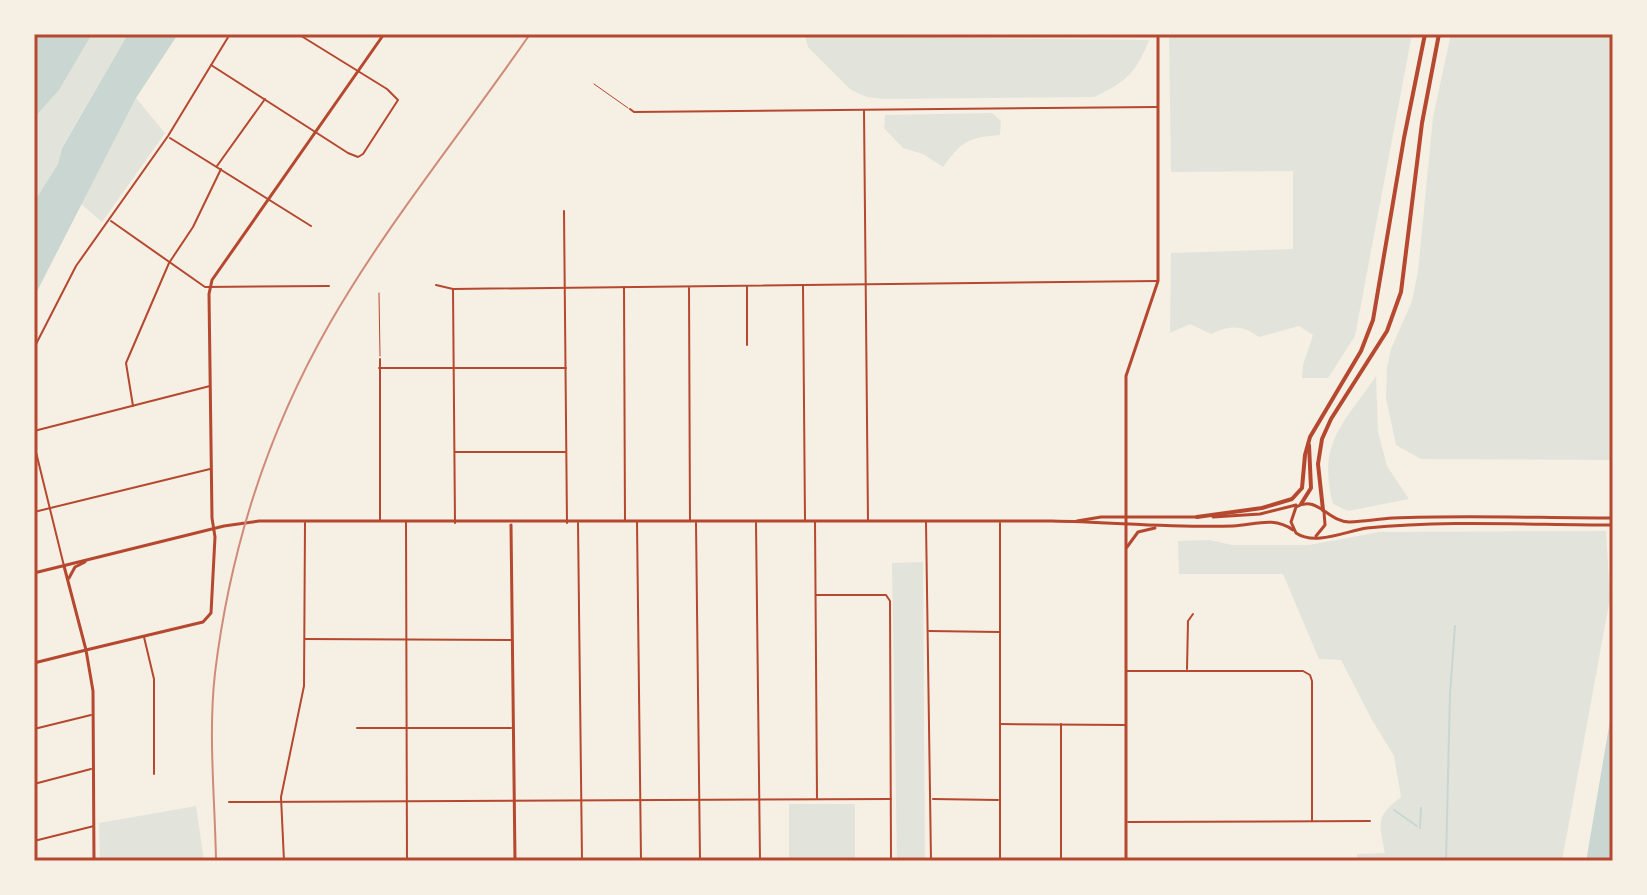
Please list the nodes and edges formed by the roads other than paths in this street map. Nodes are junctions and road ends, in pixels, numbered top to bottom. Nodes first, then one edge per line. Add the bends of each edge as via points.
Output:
1 (230, 34) edge
2 (298, 34) edge
3 (384, 34) edge
4 (1158, 34) edge
5 (1425, 34) edge
6 (1439, 34) edge
7 (210, 65) junction
8 (359, 71) junction
9 (594, 84) dead end
10 (265, 99) junction
11 (1158, 107) junction
12 (630, 109) joint
13 (864, 110) junction
14 (316, 130) junction
15 (168, 136) junction
16 (216, 167) junction
17 (221, 169) junction
18 (268, 199) junction
19 (564, 211) dead end
20 (110, 220) junction
21 (311, 226) dead end
22 (169, 263) junction
23 (1158, 281) junction
24 (865, 284) junction
25 (436, 285) dead end
26 (803, 285) junction
27 (329, 286) dead end
28 (747, 286) junction
29 (210, 287) junction
30 (624, 287) junction
31 (689, 287) junction
32 (565, 288) junction
33 (453, 289) junction
34 (379, 293) dead end
35 (747, 345) dead end
36 (34, 348) edge
37 (380, 359) joint
38 (379, 368) junction
39 (454, 368) junction
40 (566, 368) junction
41 (210, 386) junction
42 (133, 406) junction
43 (34, 431) edge
44 (1308, 443) junction
45 (34, 444) edge
46 (454, 452) junction
47 (566, 452) junction
48 (211, 468) junction
49 (1300, 504) junction
50 (50, 508) junction
51 (1323, 511) junction
52 (34, 512) edge
53 (1197, 517) junction
54 (1125, 518) junction
55 (1613, 518) edge
56 (806, 521) junction
57 (815, 521) junction
58 (868, 521) junction
59 (926, 521) junction
60 (305, 522) junction
61 (380, 522) junction
62 (406, 522) junction
63 (625, 522) junction
64 (637, 522) junction
65 (690, 522) junction
66 (696, 522) junction
67 (756, 522) junction
68 (1000, 522) junction
69 (1073, 522) junction
70 (455, 523) junction
71 (511, 523) junction
72 (567, 523) junction
73 (578, 523) junction
74 (1613, 525) edge
75 (1125, 526) junction
76 (1155, 528) junction
77 (214, 529) junction
78 (1293, 530) junction
79 (1312, 538) junction
80 (1127, 547) junction
81 (104, 556) junction
82 (64, 566) junction
83 (34, 573) edge
84 (70, 586) junction
85 (816, 595) junction
86 (1193, 614) dead end
87 (928, 631) junction
88 (999, 632) junction
89 (144, 636) junction
90 (304, 639) junction
91 (406, 640) junction
92 (512, 640) junction
93 (86, 650) junction
94 (34, 663) edge
95 (1187, 670) junction
96 (1126, 671) junction
97 (93, 715) junction
98 (999, 724) junction
99 (1061, 724) junction
100 (1125, 725) junction
101 (357, 728) dead end
102 (406, 728) junction
103 (513, 728) junction
104 (34, 729) edge
105 (94, 768) junction
106 (154, 774) dead end
107 (34, 784) edge
108 (759, 799) junction
109 (817, 799) junction
110 (891, 799) junction
111 (932, 799) junction
112 (582, 800) junction
113 (699, 800) junction
114 (1000, 800) junction
115 (640, 801) junction
116 (229, 802) dead end
117 (282, 802) junction
118 (407, 802) junction
119 (514, 802) junction
120 (1312, 821) junction
121 (1370, 821) dead end
122 (1127, 822) junction
123 (94, 826) junction
124 (34, 841) edge
125 (94, 861) edge
126 (284, 861) edge
127 (407, 861) edge
128 (515, 861) edge
129 (582, 861) edge
130 (641, 861) edge
131 (700, 861) edge
132 (760, 861) edge
133 (891, 861) edge
134 (931, 861) edge
135 (1000, 861) edge
136 (1061, 861) edge
137 (1126, 861) edge

1 - 7 street
2 - 8 street
3 - 8 main road
4 - 11 main road
5 - 44 highway via 1373,320
6 - 51 highway via 1401,292 1387,331 1322,439 1318,464
7 - 10 street
7 - 15 street
8 - 14 main road
8 - 14 street via 398,100 363,154 348,153
9 - 12 lane
10 - 14 street
10 - 16 street
11 - 13 street
11 - 23 main road
12 - 13 street
13 - 24 street
14 - 18 main road
15 - 16 street
15 - 20 street
16 - 17 street
17 - 18 street
17 - 22 street
18 - 21 street
18 - 29 main road
19 - 32 street
20 - 22 street
20 - 36 street via 76,266
22 - 29 street
22 - 42 street via 126,363
23 - 24 street
23 - 54 main road via 1126,376
24 - 26 street
24 - 58 street
25 - 33 street
26 - 28 street
26 - 56 street
27 - 29 street
28 - 31 street
28 - 35 street
29 - 41 main road
30 - 31 street
30 - 32 street
30 - 63 street
31 - 65 street
32 - 33 street
32 - 40 street
33 - 39 street
34 - 37 lane
37 - 38 street
38 - 39 street
38 - 61 street
39 - 40 street
39 - 46 street
40 - 47 street
41 - 42 street
41 - 48 main road
42 - 43 street
44 - 49 highway via 1311,487
44 - 53 highway via 1302,486 1292,499 1245,512
45 - 50 street
46 - 47 street
46 - 70 street
47 - 72 street
48 - 50 street
48 - 77 main road
49 - 51 main road via 1311,503
49 - 53 main road via 1260,514
49 - 78 main road via 1292,515
50 - 52 street
50 - 82 street
51 - 55 main road via 1348,522
51 - 79 main road via 1325,525
53 - 54 main road
54 - 69 main road
54 - 75 main road
56 - 57 main road
56 - 67 main road
57 - 58 main road
57 - 85 street
58 - 59 main road
59 - 68 main road
59 - 87 street
60 - 61 main road
60 - 77 main road via 245,522
60 - 90 street
61 - 62 main road
62 - 70 main road
62 - 91 street
63 - 64 main road
63 - 73 main road
64 - 65 main road
64 - 115 street
65 - 66 main road
66 - 67 main road
66 - 113 street
67 - 108 street
68 - 69 main road
68 - 88 street
69 - 75 main road
70 - 71 main road
71 - 72 main road
71 - 92 main road
72 - 73 main road
73 - 112 street
74 - 79 main road via 1402,526
75 - 76 main road
75 - 80 main road
76 - 78 main road via 1276,521
76 - 80 main road via 1138,532
77 - 81 main road
77 - 89 main road via 207,620
78 - 79 main road
80 - 96 main road
81 - 82 main road
81 - 84 main road via 75,567
82 - 83 main road
82 - 84 main road
84 - 93 main road
85 - 109 street
85 - 110 street via 886,595 890,601
86 - 95 street
87 - 88 street
87 - 111 street
88 - 98 street
89 - 93 main road
89 - 106 street via 154,679
90 - 91 street
90 - 117 street via 303,696
91 - 92 street
91 - 102 street
92 - 103 main road
93 - 94 main road
93 - 97 main road
95 - 96 street
95 - 120 street via 1310,675
96 - 100 main road
97 - 104 street
97 - 105 main road
98 - 99 street
98 - 114 street
99 - 100 street
99 - 136 street
100 - 122 main road
101 - 102 street
102 - 103 street
102 - 118 street
103 - 119 main road
105 - 107 street
105 - 123 main road
108 - 109 street
108 - 113 street
108 - 132 street
109 - 110 street
110 - 133 street
111 - 114 street
111 - 134 street
112 - 115 street
112 - 119 street
112 - 129 street
113 - 115 street
113 - 131 street
114 - 135 street
115 - 130 street
116 - 117 street
117 - 118 street
117 - 126 street
118 - 119 street
118 - 127 street
119 - 128 main road
120 - 121 street
120 - 122 street
122 - 137 main road
123 - 124 street
123 - 125 main road

